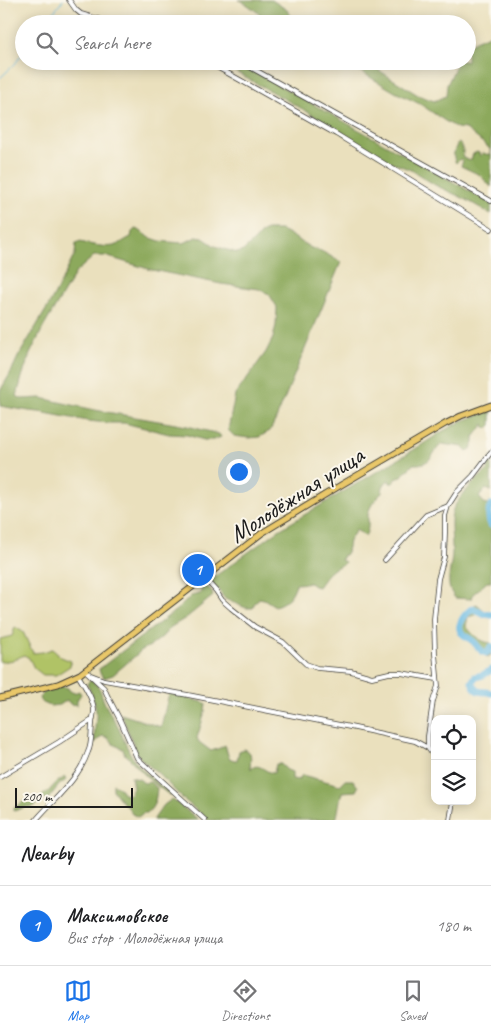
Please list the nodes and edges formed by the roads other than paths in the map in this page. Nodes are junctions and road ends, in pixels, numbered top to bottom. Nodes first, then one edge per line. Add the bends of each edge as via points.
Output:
1 (69, 0) edge
2 (84, 15) edge
3 (222, 70) edge
4 (255, 70) edge
5 (491, 201) edge
6 (491, 229) edge
7 (491, 405) edge
8 (491, 452) edge
9 (448, 506) junction
10 (385, 560) dead end
11 (204, 578) junction
12 (85, 670) junction
13 (78, 675) junction
14 (91, 675) junction
15 (437, 679) junction
16 (0, 698) edge
17 (92, 720) junction
18 (428, 748) junction
19 (431, 752) edge
20 (0, 777) edge
21 (452, 805) edge
22 (36, 820) edge
23 (205, 820) edge
24 (450, 820) edge

1 - 2 street
3 - 6 street via 336,134
4 - 5 street
7 - 11 main road, Молодёжная улица via 445,424 341,485 262,533
8 - 9 street
9 - 10 street via 426,515
9 - 15 street via 434,618
11 - 12 main road, Молодёжная улица
11 - 15 street via 231,608 283,642 306,664 372,677 402,673
12 - 13 main road, Молодёжная улица
12 - 14 street
13 - 16 main road, Молодёжная улица via 58,684
13 - 17 street via 92,701
14 - 18 street via 355,728 415,741
14 - 23 street via 104,688 137,758
15 - 18 street
17 - 20 street
17 - 22 street via 91,742 82,765
18 - 19 street
21 - 24 street

